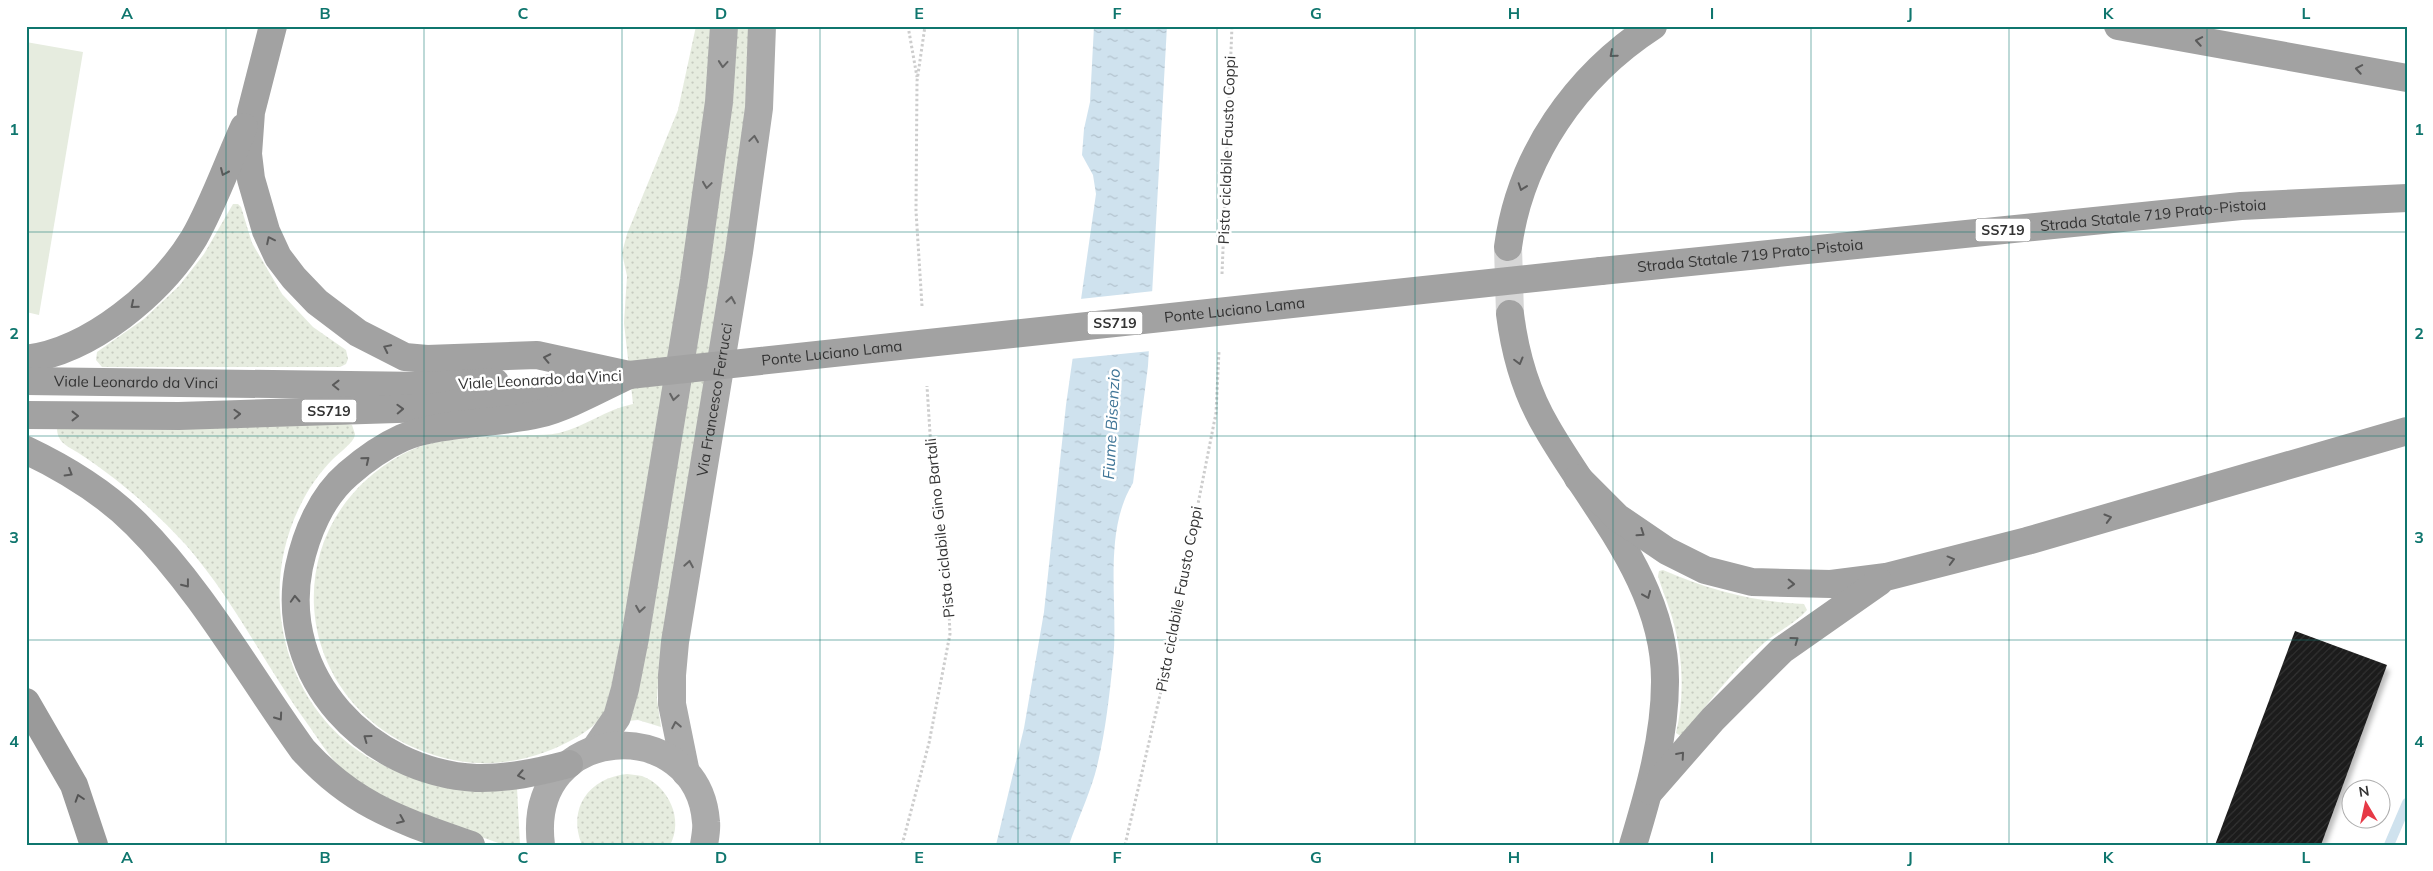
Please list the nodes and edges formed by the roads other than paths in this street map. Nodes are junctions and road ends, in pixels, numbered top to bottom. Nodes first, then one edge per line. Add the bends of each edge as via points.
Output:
1 (273, 26) edge
2 (724, 26) edge
3 (762, 26) edge
4 (1653, 26) edge
5 (2118, 26) edge
6 (2407, 78) edge
7 (251, 112) junction
8 (2407, 198) edge
9 (1508, 248) tunnel mouth
10 (1601, 271) joint
11 (1510, 314) tunnel mouth
12 (26, 359) edge
13 (629, 375) junction
14 (26, 381) edge
15 (26, 415) edge
16 (2407, 430) edge
17 (26, 450) edge
18 (1578, 478) junction
19 (1886, 577) junction
20 (26, 702) edge
21 (595, 748) junction
22 (568, 764) junction
23 (686, 773) junction
24 (1649, 792) junction
25 (94, 845) edge
26 (471, 845) edge
27 (541, 845) edge
28 (704, 845) edge
29 (1632, 845) edge

1 - 7 highway
2 -> 21 main road, Via Francesco Ferrucci via 719,102 694,280 635,638 617,717
23 -> 3 main road, Via Francesco Ferrucci via 672,704 673,658 740,243 759,108
4 -> 9 highway via 1598,68 1565,107 1541,144 1523,183 1511,223
6 -> 5 highway
7 -> 12 highway via 194,236 166,276 116,321 60,349
13 -> 7 highway via 537,356 405,357 358,333 317,302 278,256 266,231 251,179 248,154
8 - 10 highway, Strada Statale 719 Prato-Pistoia / SS719 via 2241,206
10 - 13 highway, Ponte Luciano Lama / SS719, bridge
11 -> 18 highway via 1519,364 1529,392 1546,427
13 -> 14 highway, Viale Leonardo da Vinci / SS719 via 425,386
15 -> 13 highway, Viale Leonardo da Vinci / SS719 via 178,416 429,408
22 -> 13 highway via 510,777 475,778 444,773 384,750 353,728 329,702 303,649 296,618 295,590 310,529 324,503 346,476 375,452 403,437 429,430 521,419 543,413
19 -> 16 highway via 2027,541
17 -> 26 highway via 71,473 136,524 187,584 293,736 341,787 384,812
18 -> 19 highway via 1617,517 1667,551 1705,570 1752,582 1795,585
18 -> 24 highway via 1621,543 1639,577 1662,645 1666,680 1663,716
24 -> 19 highway via 1713,719 1782,650
25 -> 20 highway via 74,785
21 - 22 main road, Via Francesco Ferrucci
21 - 23 main road, Via Francesco Ferrucci via 620,744 644,747 667,757
22 - 27 main road, Via Francesco Ferrucci via 552,781 542,803 538,826
23 - 28 main road, Via Francesco Ferrucci via 700,796 706,822
24 - 29 highway

